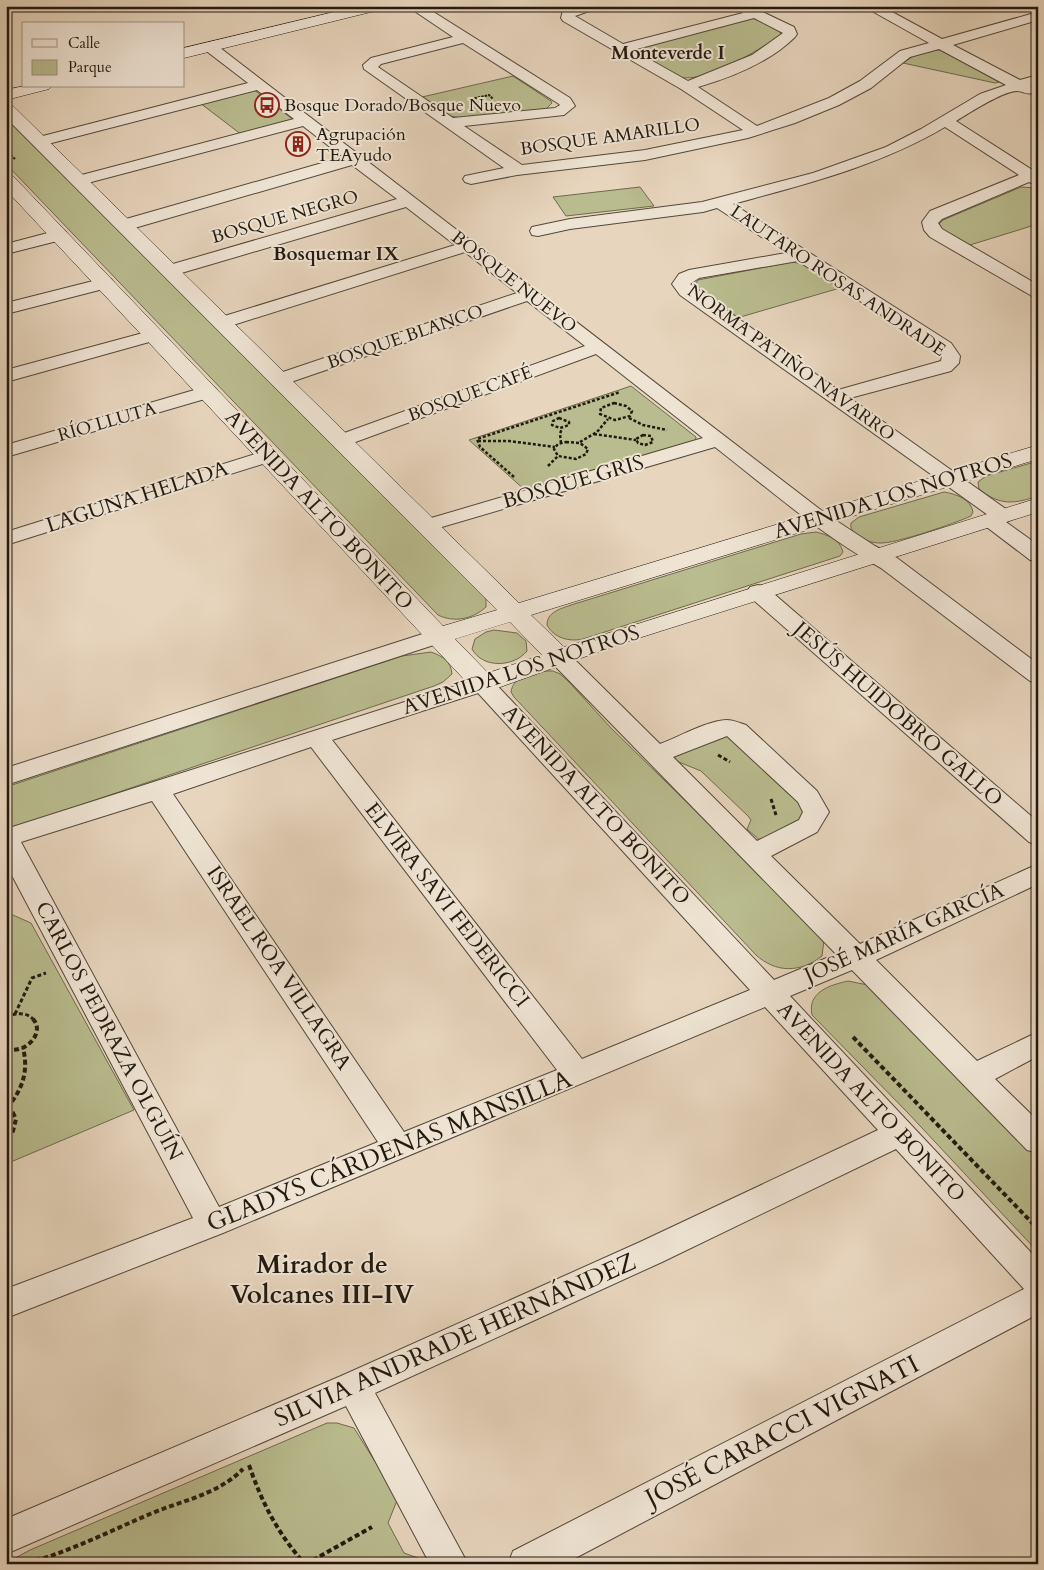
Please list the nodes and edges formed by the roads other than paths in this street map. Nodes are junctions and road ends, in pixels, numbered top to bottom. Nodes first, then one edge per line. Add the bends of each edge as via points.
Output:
1 (378, 6) edge
2 (414, 6) edge
3 (590, 6) edge
4 (740, 6) edge
5 (870, 6) edge
6 (1021, 6) edge
7 (755, 14) junction
8 (1038, 16) edge
9 (465, 38) junction
10 (942, 43) junction
11 (210, 47) junction
12 (620, 49) junction
13 (185, 53) edge
14 (1038, 79) edge
15 (259, 85) junction
16 (1018, 85) junction
17 (686, 86) junction
18 (35, 88) edge
19 (6, 95) edge
20 (1038, 96) edge
21 (6, 108) edge
22 (305, 121) junction
23 (946, 121) junction
24 (451, 123) junction
25 (755, 131) junction
26 (40, 141) junction
27 (355, 159) junction
28 (518, 170) junction
29 (1034, 178) edge
30 (471, 179) dead end
31 (80, 180) junction
32 (10, 188) edge
33 (409, 201) junction
34 (720, 203) junction
35 (125, 225) junction
36 (538, 231) dead end
37 (59, 235) junction
38 (468, 246) junction
39 (6, 249) edge
40 (802, 255) junction
41 (172, 270) junction
42 (105, 283) junction
43 (1038, 292) edge
44 (530, 294) junction
45 (6, 309) edge
46 (224, 322) junction
47 (154, 335) junction
48 (598, 347) junction
49 (6, 376) edge
50 (281, 379) junction
51 (208, 392) junction
52 (836, 396) junction
53 (343, 440) junction
54 (718, 440) junction
55 (6, 452) edge
56 (1038, 452) edge
57 (268, 456) junction
58 (950, 478) junction
59 (1038, 506) edge
60 (819, 518) junction
61 (997, 518) junction
62 (428, 525) junction
63 (6, 538) edge
64 (1038, 555) edge
65 (876, 556) junction
66 (758, 592) junction
67 (515, 612) junction
68 (438, 636) junction
69 (559, 656) junction
70 (1038, 676) edge
71 (483, 684) junction
72 (316, 737) junction
73 (656, 756) junction
74 (6, 777) edge
75 (158, 790) junction
76 (1038, 836) edge
77 (6, 838) edge
78 (753, 854) junction
79 (1038, 873) edge
80 (856, 957) junction
81 (770, 993) junction
82 (1038, 1043) edge
83 (577, 1074) junction
84 (974, 1076) junction
85 (900, 1133) junction
86 (1038, 1141) edge
87 (398, 1147) junction
88 (212, 1224) junction
89 (1038, 1282) edge
90 (1038, 1298) edge
91 (6, 1304) edge
92 (353, 1387) junction
93 (6, 1537) edge
94 (450, 1564) edge
95 (526, 1564) edge

1 - 11 street
2 - 9 street
3 - 12 street via 567,16
4 - 7 street
5 - 10 street
6 - 8 street
7 - 12 street
7 - 17 street via 789,30 790,34 740,66
8 - 10 street, BOSQUE AMARILLO
9 - 24 street via 370,65 371,69
9 - 24 street via 565,101 568,106 559,112
10 - 16 street
10 - 25 street, BOSQUE AMARILLO via 905,54 838,99
11 - 13 street
11 - 15 street, BOSQUE NUEVO
12 - 17 street
14 - 16 street
15 - 22 street, BOSQUE NUEVO
15 - 26 street
16 - 20 street
16 - 23 street via 985,97
17 - 25 street
18 - 19 street
21 - 26 street
22 - 27 street, BOSQUE NUEVO
22 - 31 street
23 - 29 street
23 - 34 street via 863,161
24 - 28 street
25 - 28 street, BOSQUE AMARILLO via 647,155
26 - 31 street
27 - 33 street, BOSQUE NUEVO
27 - 35 street
28 - 30 street, BOSQUE AMARILLO
29 - 43 street via 936,215 930,222 936,233
31 - 35 street
32 - 37 street, AVENIDA ALTO BONITO
33 - 38 street, BOSQUE NUEVO
33 - 41 street, BOSQUE NEGRO
34 - 36 street
34 - 40 street, LAUTARO ROSAS ANDRADE
35 - 41 street
37 - 39 street
37 - 42 street, AVENIDA ALTO BONITO
38 - 44 street, BOSQUE NUEVO
38 - 46 street
40 - 52 street, LAUTARO ROSAS ANDRADE via 944,347 951,356 950,363 944,367
40 - 52 street, NORMA PATIÑO NAVARRO via 695,274 685,278 681,284 686,291
41 - 46 street
42 - 45 street
42 - 47 street, AVENIDA ALTO BONITO
44 - 48 street, BOSQUE NUEVO
44 - 50 street, BOSQUE BLANCO
46 - 50 street
47 - 49 street
47 - 51 street, AVENIDA ALTO BONITO
48 - 53 street, BOSQUE CAFÉ
48 - 54 street, BOSQUE NUEVO
50 - 53 street
51 - 55 street, RÍO LLUTA
51 - 57 street, AVENIDA ALTO BONITO
52 - 58 street, NORMA PATIÑO NAVARRO
53 - 62 street
54 - 60 street, BOSQUE NUEVO
54 - 62 street, BOSQUE GRIS
56 - 58 street, AVENIDA LOS NOTROS
57 - 63 street, LAGUNA HELADA
57 - 68 street, AVENIDA ALTO BONITO
58 - 60 street, AVENIDA LOS NOTROS
58 - 61 street, NORMA PATIÑO NAVARRO
59 - 61 street, AVENIDA LOS NOTROS
60 - 65 street, BOSQUE NUEVO
60 - 67 street, AVENIDA LOS NOTROS
61 - 64 street, NORMA PATIÑO NAVARRO
61 - 65 street, AVENIDA LOS NOTROS
62 - 67 street
65 - 66 street, AVENIDA LOS NOTROS
65 - 70 street, BOSQUE NUEVO
66 - 69 street, AVENIDA LOS NOTROS
66 - 76 street, JESÚS HUIDOBRO GALLO
67 - 68 street, AVENIDA LOS NOTROS
67 - 69 street
68 - 71 street, AVENIDA ALTO BONITO
68 - 74 street, AVENIDA LOS NOTROS
69 - 71 street, AVENIDA LOS NOTROS
69 - 73 street
71 - 72 street, AVENIDA LOS NOTROS
71 - 81 street, AVENIDA ALTO BONITO
72 - 75 street, AVENIDA LOS NOTROS
72 - 83 street, ELVIRA SAVI FEDERICCI
73 - 78 street
73 - 78 street via 729,728 737,731 808,797 816,812 808,826
75 - 77 street, AVENIDA LOS NOTROS
75 - 87 street, ISRAEL ROA VILLAGRA
77 - 88 street, CARLOS PEDRAZA OLGUÍN
78 - 80 street
79 - 80 street, JOSÉ MARÍA GARCÍA
80 - 81 street, JOSÉ MARÍA GARCÍA
80 - 84 street
81 - 83 street, GLADYS CÁRDENAS MANSILLA
81 - 85 street, AVENIDA ALTO BONITO
82 - 84 street
83 - 87 street, GLADYS CÁRDENAS MANSILLA
84 - 86 street
85 - 89 street, AVENIDA ALTO BONITO
85 - 92 street, SILVIA ANDRADE HERNÁNDEZ via 650,1252
87 - 88 street, GLADYS CÁRDENAS MANSILLA
88 - 91 street, GLADYS CÁRDENAS MANSILLA
90 - 95 street, JOSÉ CARACCI VIGNATI
92 - 93 street, SILVIA ANDRADE HERNÁNDEZ
92 - 94 street

